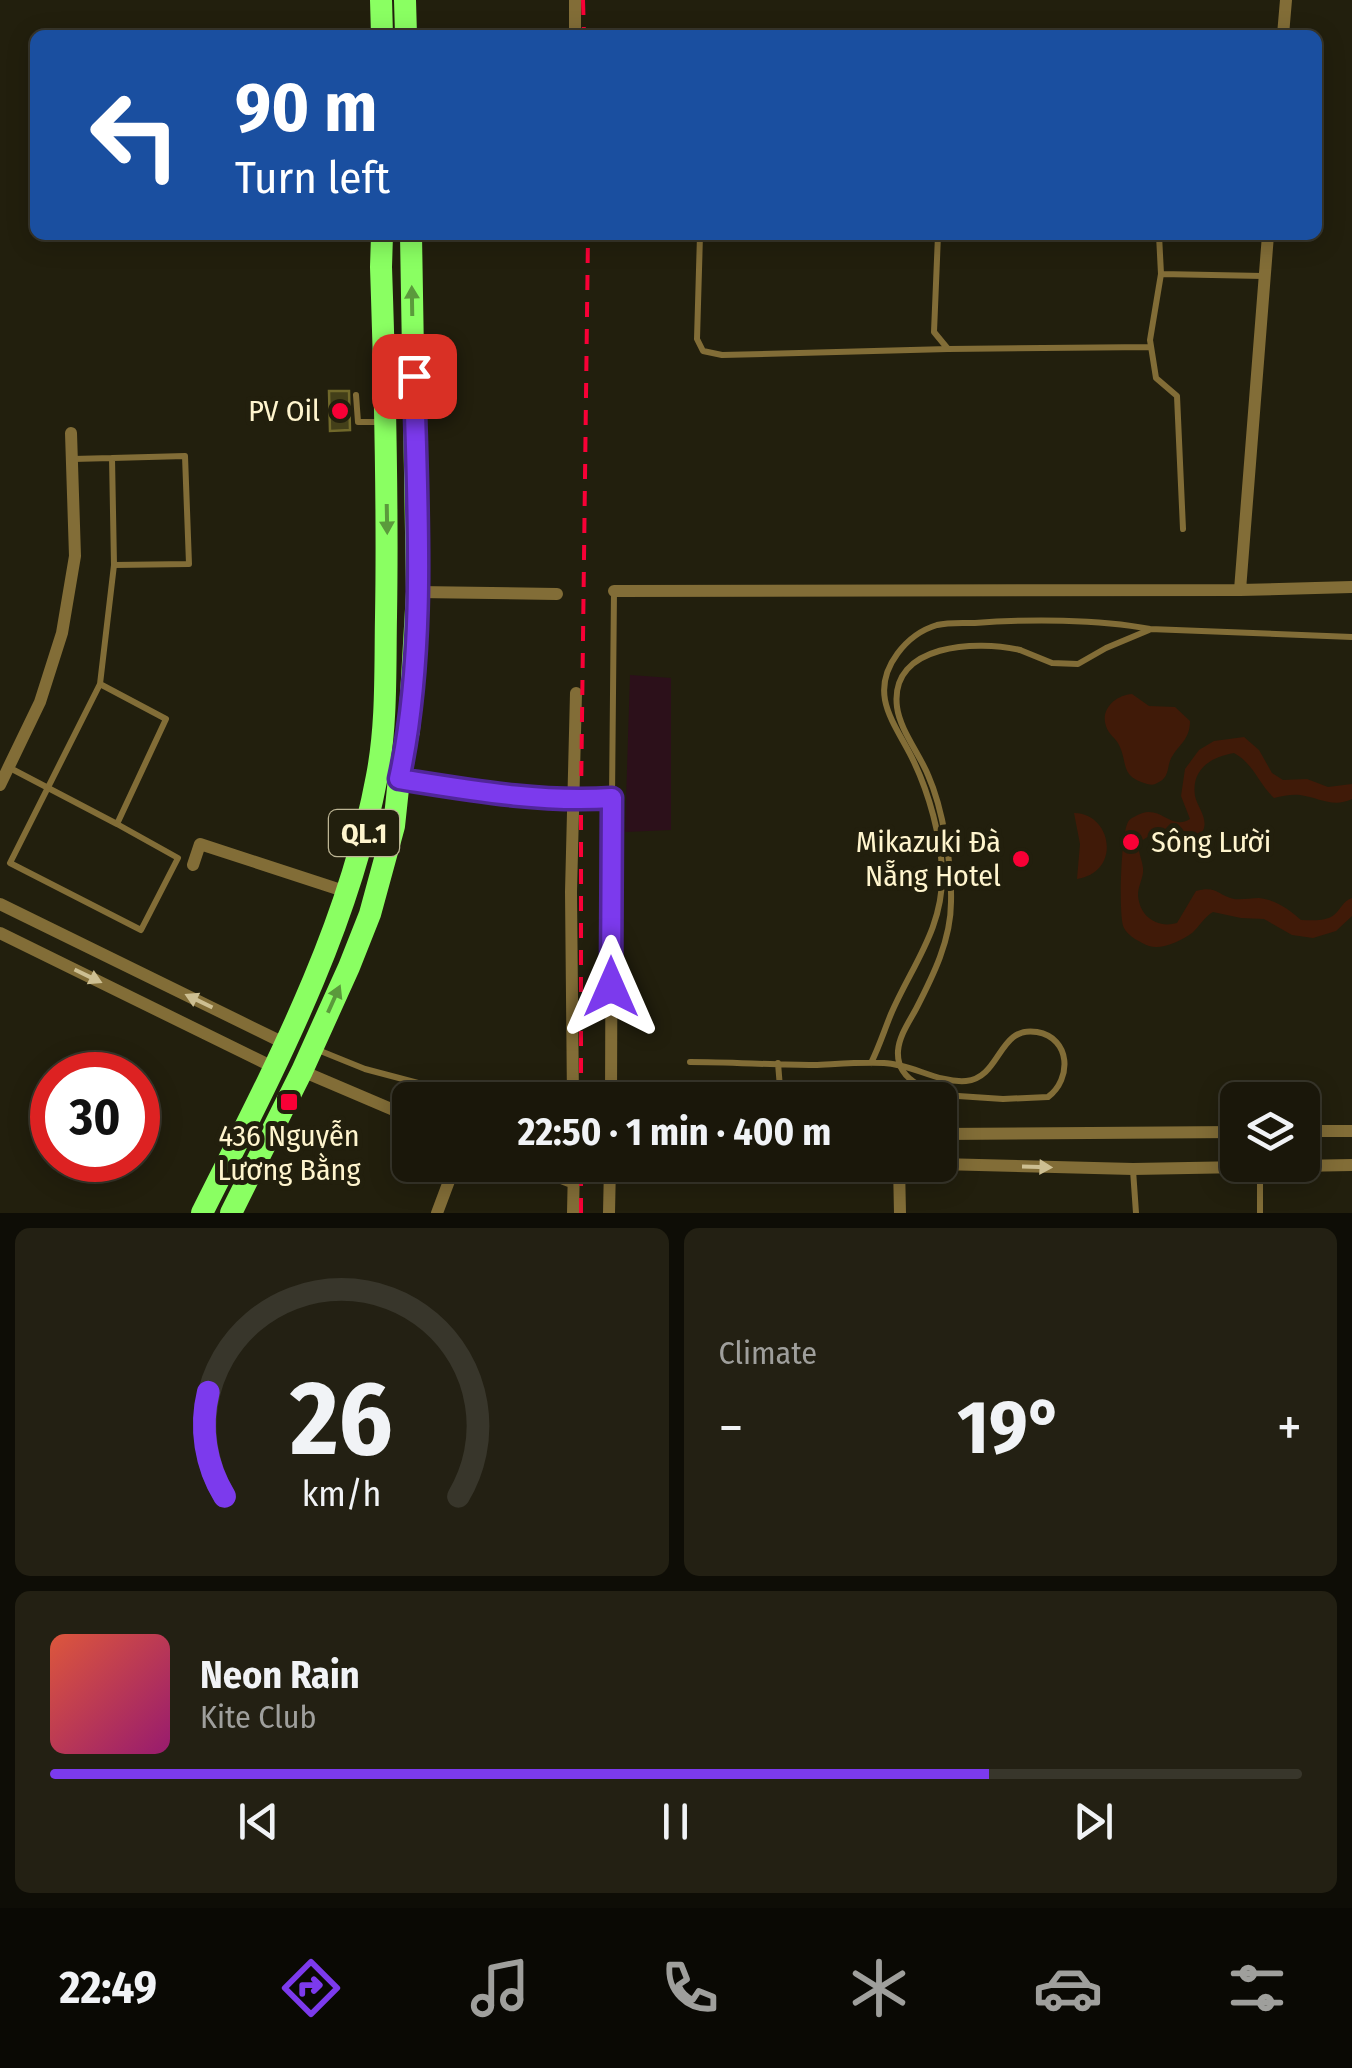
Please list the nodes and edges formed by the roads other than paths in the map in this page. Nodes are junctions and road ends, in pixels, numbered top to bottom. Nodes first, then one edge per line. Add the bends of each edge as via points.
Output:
1 (381, 0) edge
2 (406, 0) edge
3 (575, 0) edge
4 (1286, 0) edge
5 (382, 30) edge
6 (406, 30) edge
7 (575, 30) edge
8 (1283, 30) edge
9 (382, 240) edge
10 (411, 240) edge
11 (700, 240) edge
12 (938, 240) edge
13 (1159, 240) edge
14 (1268, 240) edge
15 (1161, 274) junction
16 (1265, 276) junction
17 (1151, 347) junction
18 (948, 349) junction
19 (356, 395) dead end
20 (386, 422) junction
21 (71, 433) dead end
22 (112, 458) junction
23 (72, 459) junction
24 (1182, 530) dead end
25 (114, 566) junction
26 (1352, 587) edge
27 (1240, 590) junction
28 (614, 591) joint
29 (417, 592) junction
30 (557, 594) dead end
31 (1150, 629) junction
32 (1352, 637) edge
33 (100, 684) junction
34 (576, 693) dead end
35 (9, 767) junction
36 (388, 777) junction
37 (0, 785) edge
38 (48, 788) junction
39 (612, 798) junction
40 (572, 799) junction
41 (117, 824) junction
42 (193, 866) dead end
43 (347, 892) junction
44 (0, 904) edge
45 (0, 934) edge
46 (286, 1044) junction
47 (312, 1048) junction
48 (690, 1062) dead end
49 (870, 1063) junction
50 (778, 1064) junction
51 (274, 1068) junction
52 (302, 1071) junction
53 (411, 1082) edge
54 (573, 1082) edge
55 (611, 1082) edge
56 (780, 1082) edge
57 (392, 1110) edge
58 (1352, 1131) edge
59 (1220, 1132) edge
60 (1320, 1132) edge
61 (957, 1134) edge
62 (957, 1164) edge
63 (1320, 1165) edge
64 (1352, 1165) edge
65 (1220, 1167) edge
66 (1133, 1169) junction
67 (449, 1182) edge
68 (610, 1182) edge
69 (899, 1182) edge
70 (1260, 1182) edge
71 (574, 1183) edge
72 (202, 1213) edge
73 (231, 1213) edge
74 (437, 1213) edge
75 (573, 1213) edge
76 (609, 1213) edge
77 (900, 1213) edge
78 (1136, 1213) edge
79 (1260, 1213) edge

1 - 5 highway
2 - 6 highway
3 - 7 street
4 - 8 street
9 - 20 highway, QL.1
29 -> 10 highway, QL.1
11 - 18 lane via 697,331 703,351 722,356
12 - 18 lane via 934,332
13 - 15 lane
14 - 16 street
15 - 16 lane
15 - 17 lane
16 - 27 street
17 - 18 lane
17 - 24 lane via 1156,378 1176,396
19 - 20 lane via 358,422
20 -> 36 highway, QL.1
21 - 23 street
22 - 23 lane
22 - 25 lane
22 - 25 lane via 185,456 189,564
23 - 35 street via 74,556 62,633
25 - 33 lane
26 - 27 street
27 - 28 street
28 - 39 lane
29 - 30 street
29 - 36 highway, QL.1 via 409,730
31 - 32 lane
31 - 49 lane via 938,625 899,651 886,672 886,706 924,786 942,875 934,926
31 - 49 lane, bridge via 1078,664 987,645 932,653 911,664 896,699 938,806 952,903 943,947 898,1049 899,1063 909,1078 922,1088 1003,1099 1048,1097 1062,1081 1065,1063 1062,1050 1037,1032 1015,1035 987,1073 970,1081 943,1080 888,1063
33 - 38 lane
33 - 41 lane via 166,719
34 - 40 street
35 - 37 street
35 - 38 lane
36 - 40 street
36 - 43 highway, QL.1
47 -> 36 highway, QL.1 via 370,914 394,826
38 - 41 lane
38 - 41 lane via 10,863 140,930 178,858
39 - 40 street
39 - 55 street
40 - 54 street
42 - 43 street via 200,844
43 - 46 highway, QL.1
46 -> 44 street
45 -> 51 street
46 - 51 highway, QL.1
47 - 52 highway, QL.1
47 - 53 lane
48 - 50 lane
49 - 50 lane
50 - 56 lane
51 - 72 highway, QL.1
52 - 57 street
52 - 73 highway, QL.1
58 - 60 street
59 - 61 street
62 -> 66 street
63 - 64 street
65 - 66 street
66 - 78 lane
67 - 74 street
68 - 76 street
69 - 77 street
70 - 79 lane
71 - 75 street

